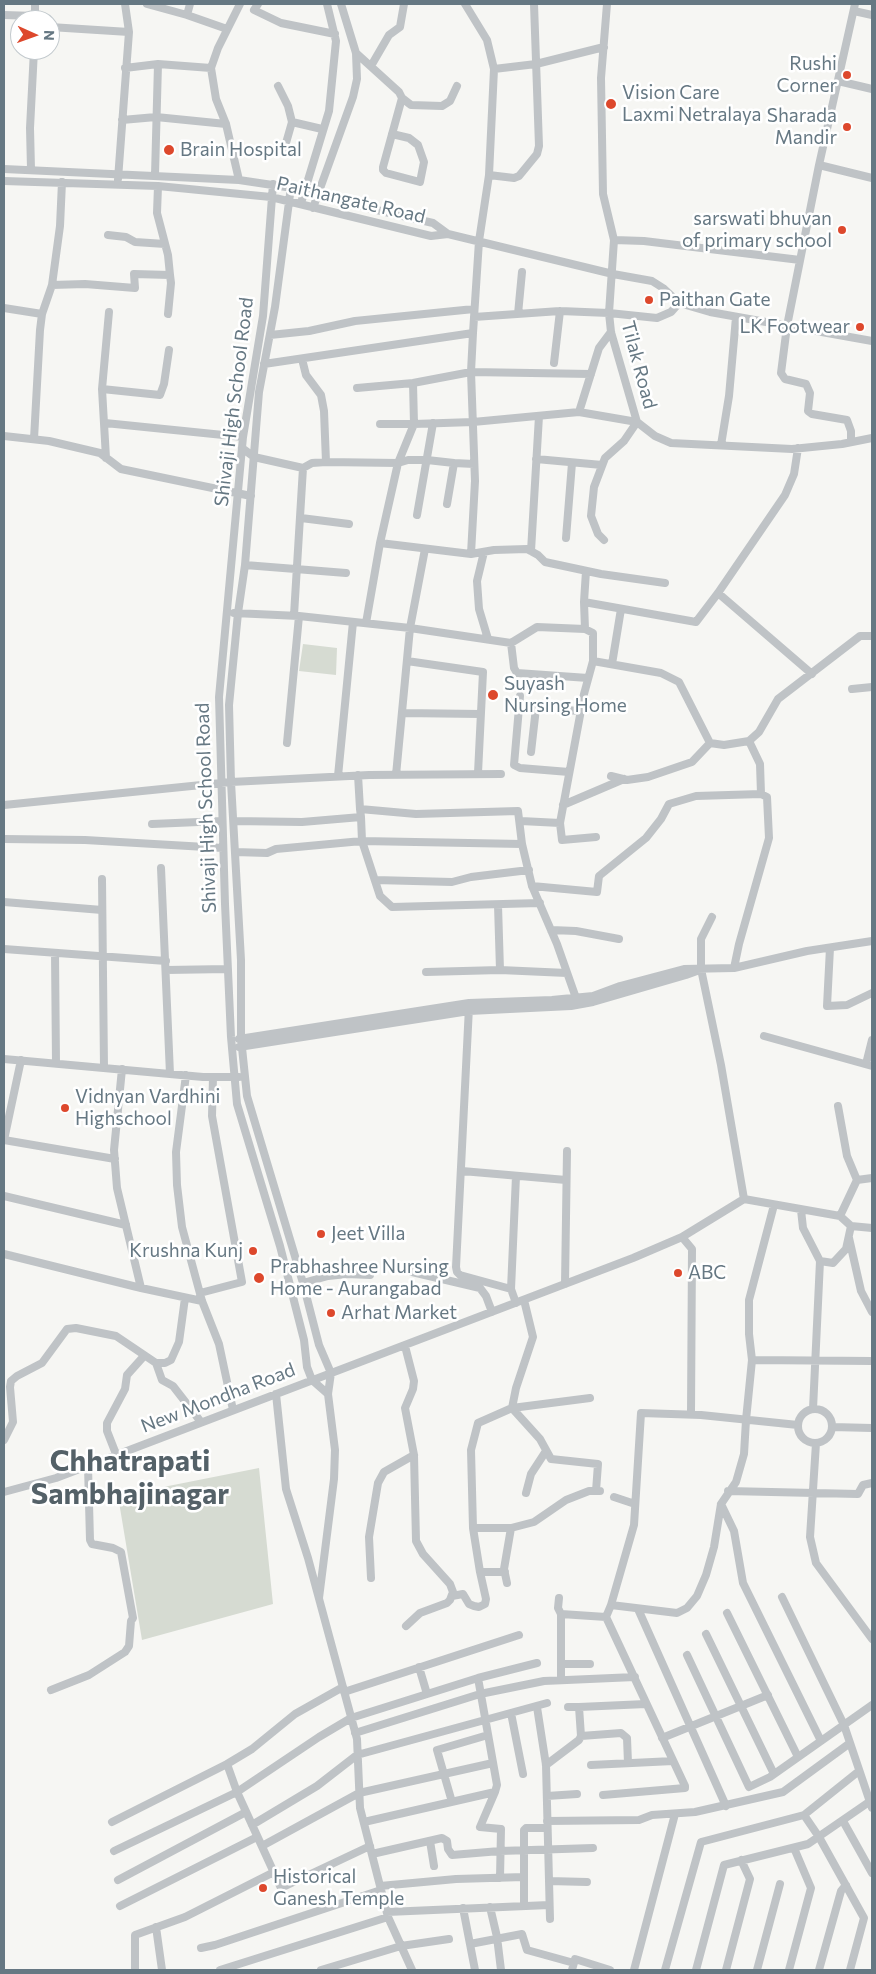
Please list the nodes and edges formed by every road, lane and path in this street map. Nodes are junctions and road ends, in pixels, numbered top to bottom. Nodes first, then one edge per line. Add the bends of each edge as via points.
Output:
1 (125, 4) edge
2 (148, 4) edge
3 (190, 4) edge
4 (240, 4) edge
5 (258, 4) edge
6 (328, 4) edge
7 (341, 4) edge
8 (404, 4) edge
9 (465, 4) edge
10 (534, 4) edge
11 (607, 4) edge
12 (854, 7) edge
13 (187, 15) junction
14 (872, 15) edge
15 (60, 27) edge
16 (227, 29) junction
17 (129, 32) junction
18 (335, 34) junction
19 (604, 47) junction
20 (356, 53) junction
21 (33, 60) edge
22 (158, 64) junction
23 (536, 64) junction
24 (371, 66) junction
25 (125, 68) junction
26 (211, 68) junction
27 (494, 69) junction
28 (838, 81) junction
29 (278, 86) dead end
30 (457, 86) dead end
31 (872, 89) edge
32 (402, 98) junction
33 (156, 117) junction
34 (122, 120) junction
35 (292, 122) junction
36 (226, 124) junction
37 (322, 129) junction
38 (392, 134) junction
39 (284, 150) dead end
40 (819, 165) junction
41 (4, 169) edge
42 (31, 169) junction
43 (119, 175) junction
44 (155, 175) junction
45 (489, 175) junction
46 (872, 178) edge
47 (239, 180) junction
48 (4, 181) edge
49 (62, 182) junction
50 (118, 184) junction
51 (273, 184) junction
52 (158, 186) junction
53 (291, 187) junction
54 (306, 190) junction
55 (318, 193) junction
56 (272, 197) junction
57 (289, 201) junction
58 (301, 203) junction
59 (313, 208) junction
60 (448, 234) junction
61 (108, 235) dead end
62 (614, 240) junction
63 (479, 241) junction
64 (165, 244) junction
65 (800, 260) junction
66 (522, 272) dead end
67 (613, 274) junction
68 (170, 275) junction
69 (52, 285) junction
70 (679, 303) junction
71 (4, 308) edge
72 (560, 311) junction
73 (109, 312) dead end
74 (474, 313) junction
75 (609, 313) junction
76 (42, 314) junction
77 (168, 314) dead end
78 (518, 314) junction
79 (736, 317) junction
80 (787, 326) junction
81 (611, 332) junction
82 (473, 333) junction
83 (270, 336) junction
84 (872, 341) edge
85 (169, 350) dead end
86 (302, 359) junction
87 (554, 363) dead end
88 (264, 364) junction
89 (471, 372) junction
90 (591, 374) junction
91 (413, 384) junction
92 (357, 388) dead end
93 (102, 389) junction
94 (579, 412) junction
95 (539, 416) junction
96 (105, 422) junction
97 (473, 422) junction
98 (637, 422) junction
99 (433, 423) junction
100 (380, 424) dead end
101 (414, 424) junction
102 (4, 436) edge
103 (243, 437) junction
104 (872, 438) edge
105 (34, 439) junction
106 (851, 442) junction
107 (721, 445) junction
108 (242, 448) junction
109 (798, 448) junction
110 (254, 457) junction
111 (106, 458) junction
112 (536, 459) junction
113 (427, 460) junction
114 (326, 462) junction
115 (572, 462) junction
116 (398, 463) junction
117 (454, 463) junction
118 (474, 464) junction
119 (602, 465) junction
120 (304, 468) junction
121 (238, 494) junction
122 (251, 496) junction
123 (447, 504) dead end
124 (417, 515) dead end
125 (301, 518) junction
126 (349, 524) dead end
127 (566, 538) dead end
128 (604, 540) dead end
129 (380, 543) junction
130 (425, 548) junction
131 (531, 551) junction
132 (484, 552) junction
133 (470, 554) junction
134 (245, 565) junction
135 (297, 570) junction
136 (586, 572) junction
137 (346, 573) dead end
138 (665, 583) dead end
139 (718, 593) junction
140 (584, 602) junction
141 (621, 610) junction
142 (227, 612) junction
143 (238, 613) junction
144 (296, 616) junction
145 (353, 622) junction
146 (366, 623) junction
147 (410, 628) junction
148 (585, 629) junction
149 (872, 636) edge
150 (488, 639) junction
151 (511, 643) junction
152 (407, 661) junction
153 (593, 661) junction
154 (612, 664) junction
155 (812, 674) junction
156 (588, 678) junction
157 (872, 687) edge
158 (852, 689) dead end
159 (520, 696) dead end
160 (580, 711) junction
161 (402, 713) junction
162 (480, 714) junction
163 (749, 741) junction
164 (287, 743) dead end
165 (710, 743) junction
166 (531, 752) dead end
167 (569, 772) junction
168 (478, 774) junction
169 (501, 774) dead end
170 (358, 775) junction
171 (396, 775) junction
172 (338, 776) junction
173 (611, 776) dead end
174 (624, 779) junction
175 (231, 782) junction
176 (221, 783) junction
177 (761, 794) junction
178 (4, 805) edge
179 (563, 805) junction
180 (361, 813) junction
181 (222, 821) junction
182 (234, 821) junction
183 (521, 821) junction
184 (560, 823) junction
185 (152, 824) dead end
186 (596, 837) dead end
187 (4, 838) edge
188 (362, 841) junction
189 (522, 844) junction
190 (223, 848) junction
191 (235, 852) junction
192 (161, 868) dead end
193 (529, 870) junction
194 (102, 879) dead end
195 (374, 880) junction
196 (532, 886) junction
197 (4, 902) edge
198 (540, 903) junction
199 (498, 905) junction
200 (102, 910) junction
201 (712, 918) dead end
202 (551, 930) junction
203 (619, 939) dead end
204 (872, 941) edge
205 (830, 948) junction
206 (4, 949) edge
207 (55, 953) junction
208 (103, 956) junction
209 (166, 965) junction
210 (734, 968) junction
211 (228, 969) junction
212 (701, 969) junction
213 (500, 970) junction
214 (426, 972) dead end
215 (567, 973) junction
216 (872, 993) edge
217 (576, 998) junction
218 (469, 1007) junction
219 (764, 1036) dead end
220 (872, 1040) edge
221 (242, 1042) junction
222 (232, 1044) junction
223 (4, 1059) edge
224 (21, 1060) junction
225 (56, 1063) junction
226 (869, 1065) edge
227 (104, 1068) junction
228 (122, 1069) junction
229 (170, 1074) junction
230 (186, 1075) junction
231 (213, 1077) junction
232 (234, 1077) junction
233 (246, 1078) junction
234 (838, 1106) dead end
235 (4, 1140) edge
236 (567, 1151) dead end
237 (115, 1159) junction
238 (462, 1171) junction
239 (516, 1176) junction
240 (872, 1178) edge
241 (566, 1180) junction
242 (857, 1180) junction
243 (4, 1196) edge
244 (744, 1199) junction
245 (774, 1205) junction
246 (801, 1210) junction
247 (840, 1216) junction
248 (126, 1224) junction
249 (851, 1226) junction
250 (872, 1228) edge
251 (849, 1236) junction
252 (682, 1237) junction
253 (4, 1254) edge
254 (820, 1261) junction
255 (412, 1272) dead end
256 (370, 1275) dead end
257 (303, 1283) junction
258 (565, 1284) junction
259 (141, 1288) junction
260 (511, 1289) junction
261 (201, 1297) junction
262 (185, 1298) junction
263 (524, 1300) junction
264 (516, 1303) junction
265 (492, 1312) junction
266 (872, 1312) edge
267 (405, 1346) junction
268 (144, 1356) junction
269 (752, 1360) junction
270 (816, 1361) junction
271 (872, 1361) edge
272 (156, 1362) junction
273 (331, 1373) junction
274 (312, 1380) junction
275 (276, 1394) junction
276 (328, 1394) junction
277 (590, 1398) dead end
278 (512, 1408) junction
279 (814, 1409) junction
280 (233, 1410) junction
281 (691, 1414) junction
282 (746, 1420) junction
283 (201, 1422) junction
284 (798, 1425) junction
285 (832, 1427) junction
286 (872, 1428) edge
287 (4, 1440) edge
288 (816, 1443) junction
289 (546, 1451) junction
290 (116, 1454) junction
291 (414, 1455) junction
292 (88, 1466) junction
293 (872, 1483) edge
294 (4, 1492) edge
295 (728, 1492) junction
296 (526, 1493) dead end
297 (812, 1493) junction
298 (614, 1497) dead end
299 (636, 1504) junction
300 (721, 1504) junction
301 (473, 1528) junction
302 (511, 1528) junction
303 (480, 1572) junction
304 (505, 1572) junction
305 (371, 1578) dead end
306 (507, 1583) dead end
307 (452, 1596) junction
308 (782, 1597) dead end
309 (318, 1598) junction
310 (558, 1598) dead end
311 (611, 1606) junction
312 (638, 1609) junction
313 (727, 1613) dead end
314 (562, 1614) junction
315 (606, 1617) junction
316 (406, 1626) dead end
317 (706, 1634) dead end
318 (519, 1635) dead end
319 (872, 1639) edge
320 (687, 1655) dead end
321 (537, 1663) dead end
322 (561, 1664) junction
323 (590, 1664) dead end
324 (419, 1667) junction
325 (635, 1677) junction
326 (478, 1678) junction
327 (552, 1680) junction
328 (343, 1689) junction
329 (51, 1690) dead end
330 (427, 1694) junction
331 (480, 1694) junction
332 (768, 1695) junction
333 (547, 1703) dead end
334 (646, 1704) junction
335 (872, 1705) edge
336 (537, 1707) junction
337 (568, 1707) dead end
338 (579, 1707) junction
339 (742, 1707) junction
340 (511, 1713) junction
341 (351, 1718) junction
342 (716, 1718) junction
343 (485, 1720) junction
344 (844, 1725) junction
345 (691, 1727) junction
346 (355, 1733) junction
347 (488, 1735) junction
348 (580, 1738) junction
349 (662, 1738) junction
350 (821, 1741) junction
351 (850, 1744) junction
352 (357, 1755) junction
353 (798, 1758) junction
354 (674, 1761) junction
355 (492, 1762) junction
356 (227, 1764) junction
357 (628, 1764) junction
358 (546, 1765) junction
359 (591, 1765) dead end
360 (859, 1771) junction
361 (443, 1774) junction
362 (523, 1774) dead end
363 (774, 1774) junction
364 (236, 1792) junction
365 (495, 1792) junction
366 (359, 1793) junction
367 (578, 1794) dead end
368 (603, 1795) dead end
369 (547, 1796) junction
370 (452, 1802) junction
371 (871, 1805) edge
372 (726, 1806) junction
373 (246, 1812) junction
374 (675, 1814) junction
375 (804, 1815) junction
376 (843, 1821) junction
377 (112, 1822) dead end
378 (364, 1822) junction
379 (547, 1824) junction
380 (252, 1825) junction
381 (257, 1837) junction
382 (819, 1837) junction
383 (430, 1841) junction
384 (262, 1846) junction
385 (593, 1848) dead end
386 (794, 1848) junction
387 (371, 1850) junction
388 (524, 1850) junction
389 (548, 1850) junction
390 (114, 1851) dead end
391 (500, 1851) junction
392 (742, 1860) junction
393 (434, 1866) dead end
394 (274, 1872) junction
395 (872, 1873) edge
396 (524, 1877) junction
397 (500, 1878) junction
398 (118, 1880) dead end
399 (548, 1881) junction
400 (587, 1882) dead end
401 (780, 1884) dead end
402 (846, 1885) junction
403 (381, 1888) junction
404 (549, 1905) junction
405 (120, 1906) dead end
406 (524, 1906) junction
407 (490, 1907) junction
408 (464, 1908) junction
409 (388, 1915) junction
410 (550, 1919) dead end
411 (156, 1927) junction
412 (497, 1937) junction
413 (449, 1939) dead end
414 (470, 1944) junction
415 (401, 1946) junction
416 (201, 1948) dead end
417 (573, 1967) edge
418 (135, 1970) edge
419 (162, 1970) edge
420 (220, 1970) edge
421 (321, 1970) edge
422 (412, 1970) edge
423 (474, 1970) edge
424 (501, 1970) edge
425 (610, 1970) edge
426 (634, 1970) edge
427 (665, 1970) edge
428 (696, 1970) edge
429 (726, 1970) edge
430 (757, 1970) edge
431 (789, 1970) edge
432 (819, 1970) edge
433 (850, 1970) edge

1 - 17 street
2 - 13 street
3 - 13 street
4 - 16 street
5 - 18 street via 254,10 282,23
6 - 18 street
7 - 20 street
8 - 24 street via 400,27 388,35
9 - 27 street via 487,40
10 - 23 street
11 - 19 street, Tilak Road
12 - 14 street
12 - 28 street
13 - 16 street
15 - 17 street
16 - 26 street
17 - 25 street
18 - 37 street via 330,104
19 - 23 street
19 - 62 street, Tilak Road via 601,78 603,194
20 - 24 street
20 - 55 street via 358,68 353,97
21 - 42 street
22 - 25 street
22 - 26 street
22 - 33 street
23 - 27 street
23 - 45 street via 537,154 519,176
24 - 32 street
25 - 34 street
26 - 36 street via 216,99
27 - 45 street
28 - 31 street
28 - 40 street
29 - 35 street
30 - 32 street via 450,101 442,106 411,105
32 - 38 street
33 - 34 street
33 - 36 street
33 - 44 street
34 - 43 street
35 - 37 street
35 - 39 street
36 - 47 street
37 - 54 street
38 - 38 street via 384,172 420,182 424,162 418,144
40 - 46 street
40 - 65 street
41 - 42 street, Paithangate Road
42 - 43 street, Paithangate Road
43 - 44 street, Paithangate Road
43 - 50 street
44 - 47 street, Paithangate Road
45 - 63 street
47 - 51 street, Paithangate Road
48 - 49 street, Paithangate Road
49 - 50 street, Paithangate Road
49 - 69 street
50 - 52 street, Paithangate Road
51 - 53 street, Paithangate Road
51 - 56 street, Shivaji High School Road
52 - 56 street, Paithangate Road
52 - 64 street via 157,212
53 - 54 street, Paithangate Road
53 - 57 street, Shivaji High School Road
54 - 55 street, Paithangate Road
54 - 58 street
55 - 59 street
55 - 60 street, Paithangate Road via 433,223
56 - 57 street, Paithangate Road
56 - 103 street, Shivaji High School Road via 263,316
57 - 58 street, Paithangate Road
57 - 83 street, Shivaji High School Road
58 - 59 street, Paithangate Road
59 - 60 street, Paithangate Road via 432,236
60 - 63 street
61 - 64 street via 127,237 136,242
62 - 65 street
62 - 67 street, Tilak Road
63 - 67 street
63 - 74 street
64 - 68 street
65 - 80 street
66 - 78 street
67 - 70 street via 657,283
67 - 75 street, Tilak Road
68 - 69 street via 134,274 135,288
68 - 77 street
69 - 76 street
70 - 75 street via 671,312 658,318
70 - 79 street
71 - 76 street
72 - 75 street
72 - 78 street
72 - 87 street
73 - 93 street
74 - 78 street
74 - 82 street
74 - 83 street via 356,321
75 - 81 street, Tilak Road
76 - 105 street
79 - 80 street
79 - 107 street
80 - 84 street
80 - 106 street via 781,373 785,379 806,384 810,394 808,411 812,414 847,420
81 - 90 street via 599,348
81 - 98 street, Tilak Road
82 - 86 street
82 - 89 street
83 - 88 street, Shivaji High School Road
85 - 93 street via 160,396
86 - 88 street
86 - 114 street via 306,375 320,395 324,411
88 - 110 street, Shivaji High School Road
89 - 90 street
89 - 91 street
89 - 97 street
90 - 94 street
91 - 92 street
91 - 101 street
93 - 96 street
94 - 95 street
94 - 98 street
95 - 97 street
95 - 112 street
96 - 103 street
96 - 111 street
97 - 99 street
97 - 118 street
98 - 107 street, Tilak Road via 671,443
98 - 119 street
99 - 101 street
99 - 113 street
100 - 101 street
101 - 116 street
102 - 105 street
103 - 108 street, Shivaji High School Road
104 - 106 street, Tilak Road
105 - 111 street via 100,453
106 - 109 street, Tilak Road
107 - 109 street, Tilak Road
108 - 110 street
108 - 121 street, Shivaji High School Road
109 - 139 street via 794,474 785,494
110 - 120 street
110 - 122 street, Shivaji High School Road
111 - 121 street via 121,469
112 - 115 street
112 - 131 street
113 - 116 street
113 - 117 street
113 - 124 street
114 - 116 street
114 - 120 street via 312,463
115 - 119 street
115 - 127 street
116 - 129 street
117 - 118 street
117 - 123 street
118 - 133 street
119 - 128 street via 594,487 591,516
120 - 125 street
121 - 122 street
121 - 142 street, Shivaji High School Road
122 - 134 street, Shivaji High School Road
125 - 126 street
125 - 135 street
129 - 130 street
129 - 146 street
130 - 133 street
130 - 147 street
131 - 132 street
131 - 136 street via 545,562
132 - 133 street
132 - 150 street via 476,581 479,609
134 - 135 street
134 - 143 street, Shivaji High School Road
135 - 137 street
135 - 144 street
136 - 138 street
136 - 140 street
139 - 141 street via 696,622
139 - 155 street
140 - 141 street
140 - 148 street
141 - 154 street
142 - 143 street
142 - 176 street, Shivaji High School Road via 218,697
143 - 144 street
143 - 175 street, Shivaji High School Road via 229,705
144 - 145 street
144 - 164 street
145 - 146 street
145 - 172 street
146 - 147 street
147 - 150 street
147 - 152 street
148 - 151 street via 537,627
148 - 153 street via 593,632
149 - 155 street via 860,636
150 - 151 street
151 - 156 street via 517,673
152 - 161 street
152 - 162 street via 483,672
153 - 154 street
153 - 156 street
154 - 165 street via 661,673 679,682
155 - 163 street via 778,699 759,732
156 - 160 street
157 - 158 street
159 - 167 street via 514,765
160 - 166 street via 536,708
160 - 167 street
161 - 162 street
161 - 171 street
162 - 168 street
163 - 165 street via 724,745
163 - 177 street via 760,764
165 - 174 street via 692,762 648,777
167 - 179 street
168 - 169 street
168 - 171 street
170 - 171 street
170 - 172 street
170 - 180 street
172 - 175 street
173 - 174 street
174 - 179 street
175 - 176 street
175 - 182 street, Shivaji High School Road
176 - 178 street
176 - 181 street, Shivaji High School Road
177 - 196 street via 696,796 669,804 662,819 646,838 599,876 597,892
177 - 210 street via 767,797 769,838
179 - 184 street
180 - 182 street via 302,822
180 - 183 street via 518,811
180 - 188 street
181 - 185 street
181 - 190 street, Shivaji High School Road
182 - 191 street, Shivaji High School Road
183 - 184 street
183 - 189 street
184 - 186 street via 562,840
187 - 190 street
188 - 189 street
188 - 191 street via 276,849 267,854
188 - 195 street
189 - 193 street
190 - 211 street, Shivaji High School Road
191 - 221 street, Shivaji High School Road
192 - 209 street
193 - 195 street via 452,882
193 - 196 street
194 - 200 street
195 - 199 street via 380,896 392,907
196 - 198 street
197 - 200 street
198 - 199 street
198 - 202 street
199 - 213 street
200 - 208 street
201 - 212 street via 701,939
202 - 203 street
202 - 215 street
204 - 205 street
205 - 210 street
205 - 216 street via 827,1006 847,1006
206 - 207 street
207 - 208 street
207 - 225 street
208 - 209 street
208 - 227 street
209 - 211 street
209 - 229 street
210 - 212 street
211 - 222 street, Shivaji High School Road
212 - 217 street via 684,968 593,996
212 - 218 street via 571,1006
212 - 244 street
213 - 214 street
213 - 215 street
215 - 217 street
217 - 218 street
218 - 221 street
218 - 238 street
219 - 226 street
220 - 226 street
221 - 222 street
221 - 233 street, Shivaji High School Road
222 - 232 street, Shivaji High School Road
223 - 224 street
224 - 225 street
224 - 235 street
225 - 227 street
227 - 228 street
228 - 229 street
228 - 237 street
229 - 230 street
230 - 231 street
230 - 261 street via 176,1152 177,1184 182,1227
231 - 232 street
231 - 261 street via 212,1116 242,1282
232 - 233 street
232 - 274 street, Shivaji High School Road via 237,1104 280,1246 304,1340 306,1367
233 - 257 street, Shivaji High School Road via 247,1096
234 - 242 street via 847,1156
235 - 237 street
236 - 241 street
237 - 248 street via 117,1188
238 - 239 street
238 - 260 street via 457,1272
239 - 241 street
239 - 260 street
240 - 242 street
241 - 258 street
242 - 247 street
243 - 248 street
244 - 245 street
244 - 252 street
245 - 246 street
245 - 269 street via 749,1300
246 - 247 street
246 - 254 street via 803,1228
247 - 249 street
248 - 259 street
249 - 250 street
249 - 251 street
251 - 254 street via 846,1249 833,1263
251 - 266 street via 861,1291
252 - 258 street
252 - 281 street via 692,1249
253 - 259 street
254 - 270 street
255 - 265 street via 480,1288
256 - 257 street via 328,1276
257 - 273 street, Shivaji High School Road via 319,1345
258 - 263 street
259 - 262 street
260 - 264 street
261 - 262 street
261 - 280 street via 219,1344
262 - 272 street via 179,1342 168,1362
263 - 264 street
263 - 278 street via 533,1337
264 - 265 street
265 - 267 street
267 - 273 street
267 - 291 street via 414,1381 405,1408
268 - 272 street
268 - 287 street via 116,1336 67,1329 42,1363 11,1382 13,1422
268 - 290 street via 127,1375 125,1389 107,1423
269 - 270 street
269 - 282 street
270 - 271 street
270 - 279 street
272 - 283 street via 160,1376 173,1386
273 - 274 street, New Mondha Road
273 - 276 street
274 - 275 street, New Mondha Road
274 - 276 street
275 - 280 street, New Mondha Road
275 - 309 street via 286,1489
276 - 309 street via 335,1450 334,1479
277 - 278 street
278 - 289 street
278 - 301 street via 478,1423 471,1450
279 - 284 street via 802,1414
279 - 285 street via 829,1416
280 - 283 street, New Mondha Road
281 - 282 street
281 - 299 street via 641,1413
282 - 284 street
282 - 295 street via 744,1454 736,1482
283 - 290 street, New Mondha Road
284 - 288 street via 803,1438
285 - 286 street
285 - 288 street via 826,1438
288 - 297 street
289 - 296 street via 531,1474
289 - 302 street via 551,1460 598,1464 598,1491 566,1500 534,1522
290 - 292 street, New Mondha Road
291 - 305 street via 384,1472 378,1483 369,1537
291 - 307 street via 416,1541 423,1554 450,1584
292 - 294 street, New Mondha Road
292 - 329 street via 90,1540 92,1544 121,1552 133,1618 129,1646 125,1652 89,1675
293 - 297 street via 863,1485 858,1494
295 - 297 street
295 - 300 street
297 - 319 street via 810,1537 816,1563
298 - 299 street
299 - 311 street via 634,1525
300 - 312 street via 714,1547 697,1596 687,1608 677,1613
300 - 350 street via 734,1530 743,1583
301 - 302 street
301 - 303 street
302 - 304 street
303 - 304 street
303 - 307 street via 485,1604 469,1604 463,1594
304 - 306 street
307 - 316 street via 447,1603 416,1616
308 - 344 street
309 - 328 street
310 - 314 street
311 - 312 street
311 - 315 street
312 - 345 street
313 - 332 street
314 - 315 street
314 - 322 street
315 - 325 street
317 - 339 street
318 - 324 street
320 - 342 street
321 - 326 street
322 - 323 street
322 - 327 street
324 - 328 street
324 - 330 street
325 - 327 street
325 - 334 street
326 - 330 street
326 - 331 street
327 - 331 street
328 - 341 street
328 - 356 street via 295,1714 252,1749
330 - 341 street
331 - 343 street
331 - 346 street
332 - 339 street
332 - 353 street
333 - 336 street
334 - 338 street
334 - 349 street
335 - 344 street
336 - 340 street
336 - 358 street
337 - 338 street
338 - 348 street
339 - 342 street
339 - 363 street
340 - 343 street
340 - 362 street
341 - 346 street
341 - 364 street
342 - 345 street
342 - 363 street via 749,1787
343 - 347 street
343 - 352 street
344 - 350 street
344 - 351 street
345 - 349 street
345 - 372 street
346 - 352 street
347 - 355 street
347 - 361 street via 437,1750
348 - 357 street via 625,1735
348 - 358 street
349 - 354 street
350 - 353 street
351 - 360 street
351 - 372 street via 783,1792
352 - 366 street
352 - 380 street via 317,1786
353 - 363 street
354 - 357 street
354 - 368 street via 685,1788
355 - 361 street
355 - 365 street via 497,1785
356 - 364 street
356 - 377 street
357 - 359 street
358 - 369 street
360 - 371 street
360 - 375 street
361 - 366 street
361 - 370 street
364 - 373 street
364 - 390 street
365 - 370 street
365 - 391 street via 480,1827 501,1830
366 - 378 street
366 - 384 street
367 - 369 street
369 - 379 street
370 - 378 street
371 - 376 street
372 - 374 street
373 - 380 street
373 - 398 street
374 - 379 street via 652,1815 639,1820
374 - 426 street
375 - 382 street
375 - 427 street via 701,1842
376 - 382 street
376 - 395 street
378 - 387 street
379 - 388 street via 525,1828
379 - 389 street
380 - 381 street
381 - 384 street
381 - 405 street
382 - 386 street
382 - 402 street
383 - 387 street
383 - 391 street via 445,1839 452,1855
383 - 393 street
384 - 394 street
385 - 389 street
386 - 392 street
386 - 431 street via 811,1888
387 - 394 street via 281,1888
387 - 403 street
388 - 389 street
388 - 391 street
388 - 396 street
389 - 399 street
391 - 397 street
392 - 428 street via 724,1865
392 - 429 street via 750,1879
394 - 411 street via 185,1917
396 - 397 street
396 - 406 street
397 - 403 street
399 - 400 street
399 - 404 street
401 - 430 street
402 - 432 street via 840,1890
402 - 433 street via 864,1918
403 - 409 street
403 - 416 street
404 - 406 street
404 - 410 street
406 - 407 street
407 - 408 street
407 - 412 street
408 - 409 street
408 - 414 street
409 - 415 street
409 - 420 street
411 - 418 street via 135,1935
411 - 419 street
412 - 414 street
412 - 417 street via 522,1934 528,1950
412 - 424 street
413 - 415 street
414 - 423 street
415 - 421 street
415 - 422 street
417 - 425 street via 575,1959

